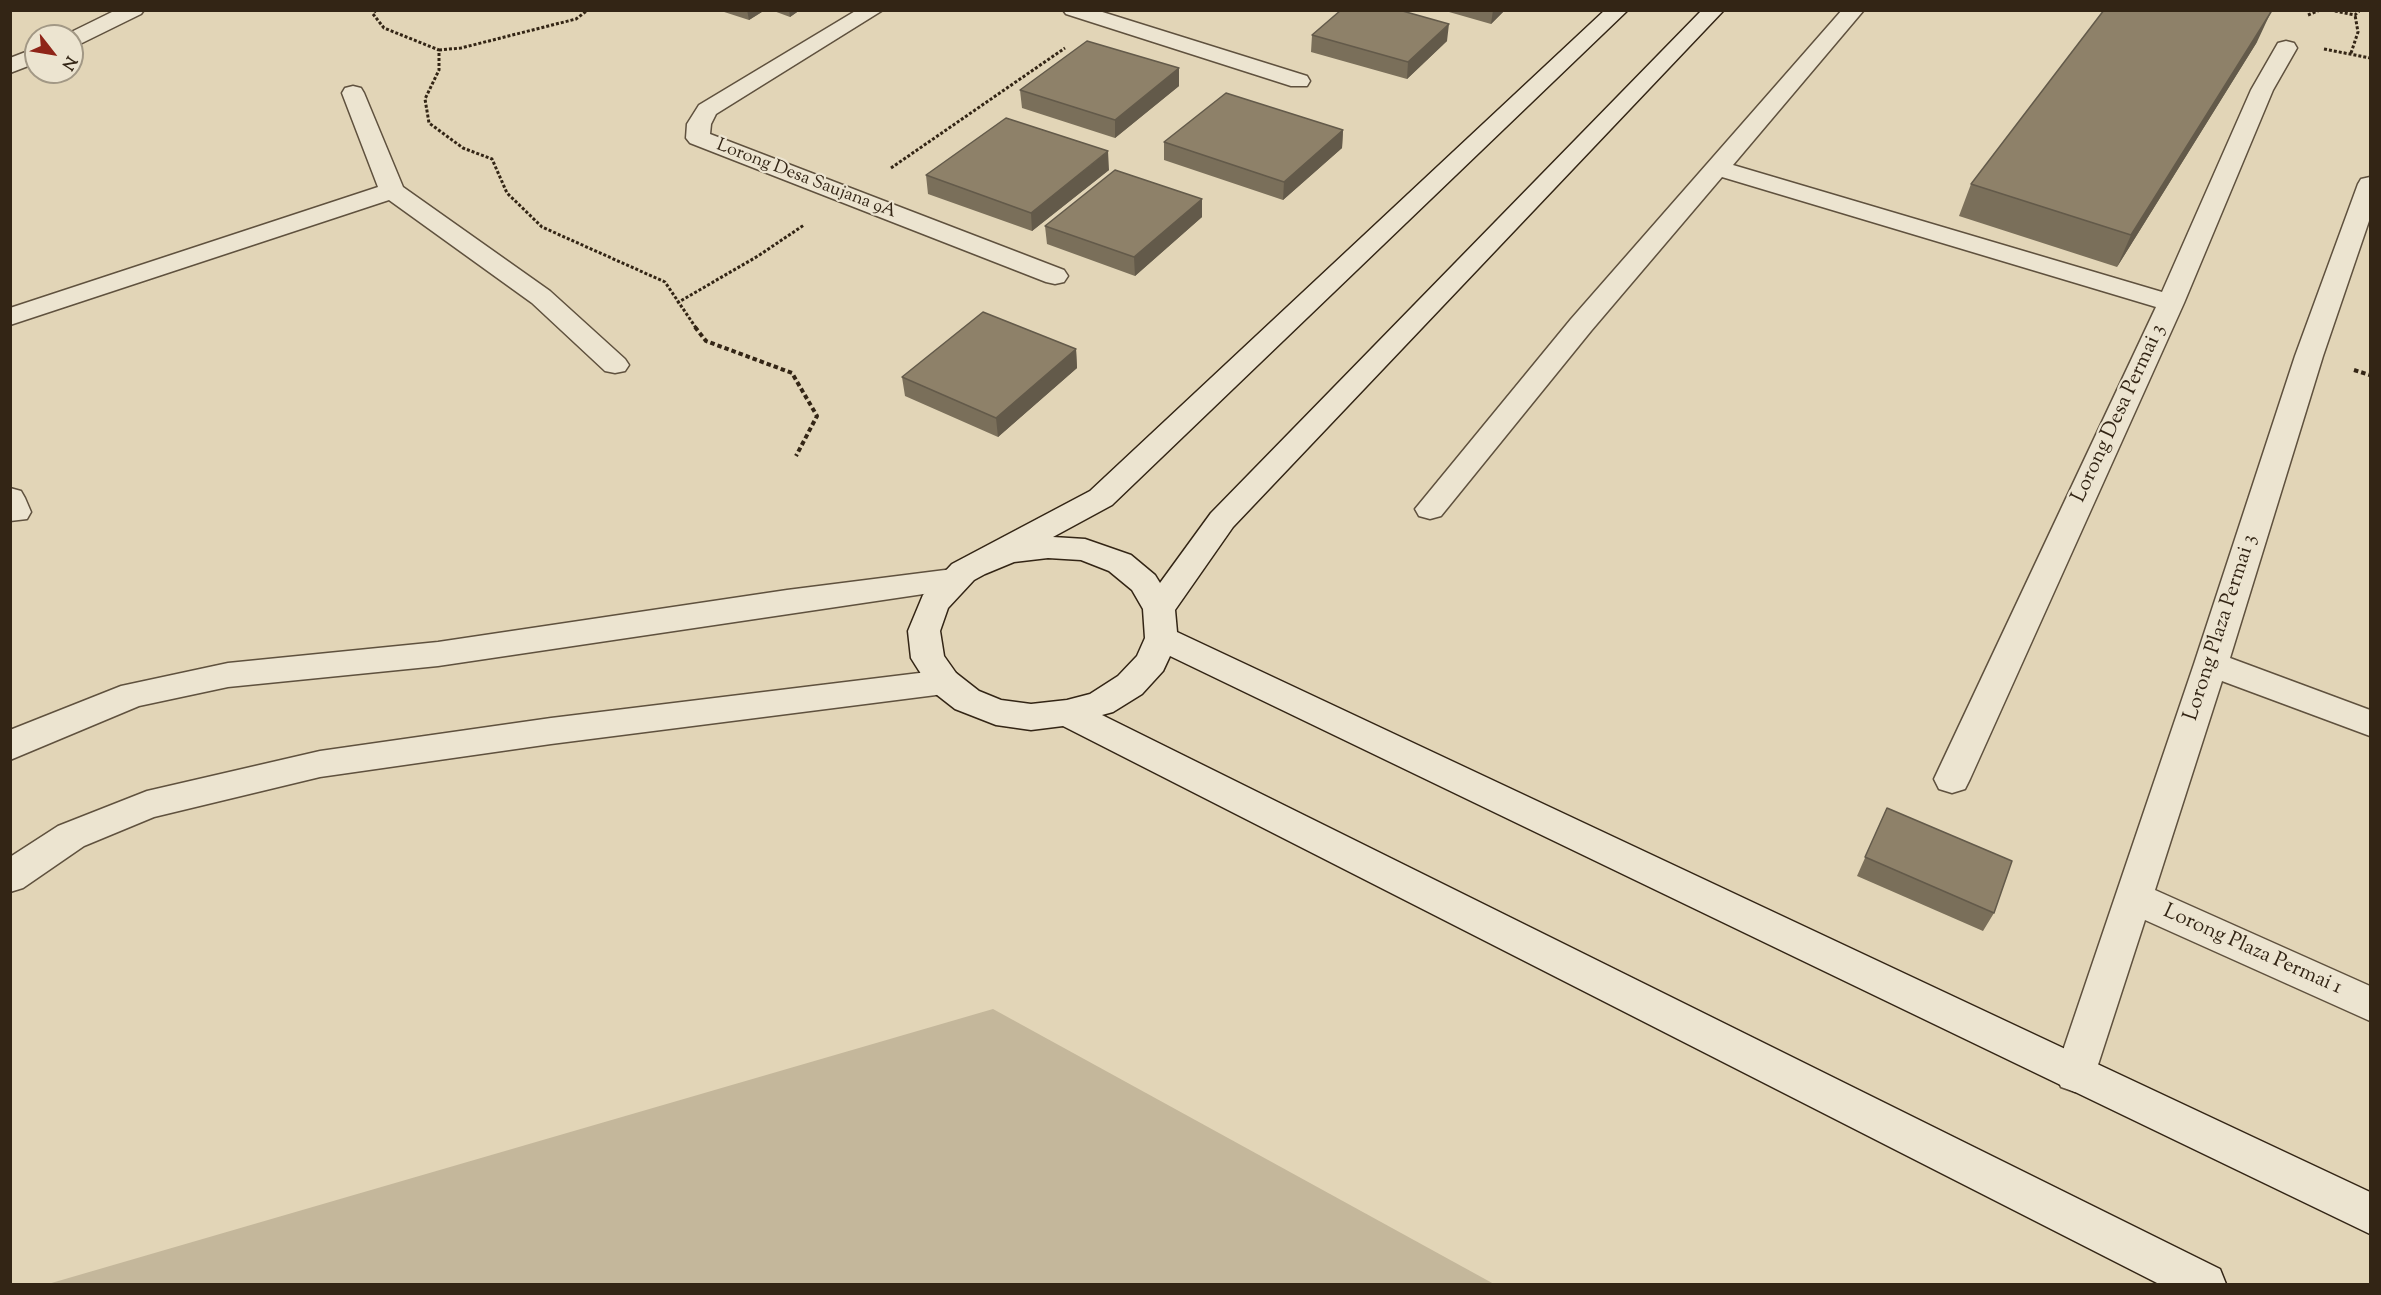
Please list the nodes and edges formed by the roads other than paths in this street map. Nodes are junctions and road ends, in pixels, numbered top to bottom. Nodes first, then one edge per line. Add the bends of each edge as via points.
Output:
1 (134, 10) edge
2 (873, 10) edge
3 (1073, 10) edge
4 (1618, 10) edge
5 (1714, 10) edge
6 (1854, 10) edge
7 (1112, 15) edge
8 (84, 33) edge
9 (2286, 48) road end
10 (24, 60) edge
11 (10, 66) edge
12 (1299, 81) dead end
13 (352, 93) dead end
14 (1717, 168) junction
15 (2370, 184) edge
16 (392, 191) junction
17 (1055, 276) dead end
18 (2170, 303) junction
19 (10, 317) edge
20 (615, 365) dead end
21 (1430, 509) dead end
22 (964, 573) junction
23 (1160, 623) junction
24 (2211, 664) junction
25 (944, 682) junction
26 (1067, 713) junction
27 (2370, 723) edge
28 (10, 747) edge
29 (1952, 779) dead end
30 (10, 877) edge
31 (2134, 898) junction
32 (2370, 1004) edge
33 (2075, 1074) junction
34 (2370, 1214) edge
35 (2204, 1284) edge

1 - 8 street
2 - 17 street, Lorong Desa Saujana 9A via 707,110 699,124 698,138
3 - 7 street
4 - 22 street via 1101,498
5 - 23 street via 1222,520
6 - 14 street
7 - 12 street
9 - 18 street, Lorong Desa Permai 3 via 2262,90
10 - 11 street
13 - 16 street
14 - 18 street
14 - 21 street
15 - 24 street, Lorong Plaza Permai 3 via 2309,356
16 - 19 street
16 - 20 street via 540,297
18 - 29 street, Lorong Desa Permai 3
22 - 23 street via 1009,552 1038,548 1085,550 1119,563 1144,583
22 - 25 street via 934,603 924,630 928,658
22 - 28 street via 438,654 228,675 133,695
23 - 26 street via 1151,662 1130,685 1101,703
23 - 33 street
24 - 27 street
24 - 31 street, Lorong Plaza Permai 3
25 - 26 street via 967,700 996,712 1031,717
25 - 30 street via 321,764 147,805 71,836
26 - 35 street
31 - 32 street, Lorong Plaza Permai 1
31 - 33 street, Lorong Plaza Permai 3
33 - 34 street

